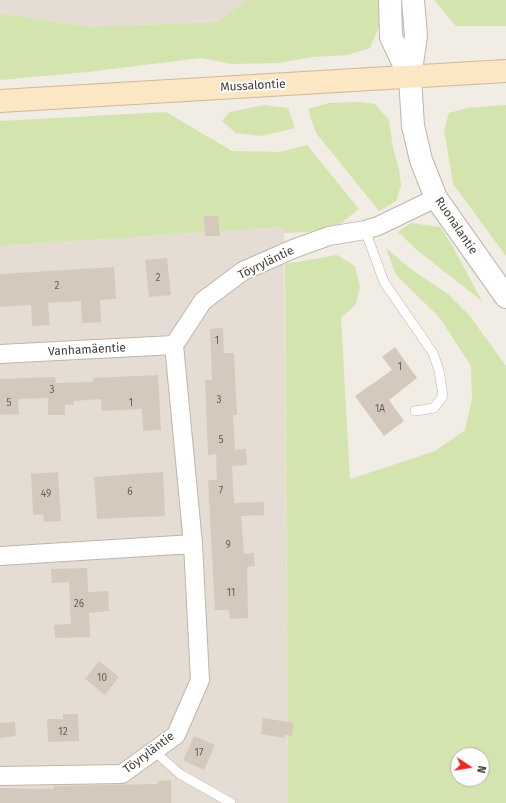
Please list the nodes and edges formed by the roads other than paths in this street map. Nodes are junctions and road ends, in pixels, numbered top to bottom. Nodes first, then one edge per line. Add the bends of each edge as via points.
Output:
1 (390, 0) edge
2 (413, 0) edge
3 (506, 71) edge
4 (410, 77) junction
5 (0, 101) edge
6 (436, 198) junction
7 (365, 230) junction
8 (506, 297) edge
9 (174, 345) junction
10 (0, 354) edge
11 (415, 411) dead end
12 (193, 544) junction
13 (0, 556) edge
14 (154, 751) junction
15 (0, 776) edge
16 (230, 803) edge

1 - 4 street via 391,37
2 - 4 street via 416,36
3 - 4 main road, Mussalontie
4 - 5 main road, Mussalontie
4 - 6 street, Ruonalantie via 414,126 421,160
6 - 7 street, Töyryläntie
6 - 8 street, Ruonalantie
7 - 9 street, Töyryläntie via 330,236 292,249 243,271 203,301
7 - 11 lane via 384,282 433,353 439,370 443,396 434,408
9 - 10 street, Vanhamäentie
9 - 12 street, Töyryläntie
12 - 13 street
12 - 14 street, Töyryläntie via 200,680 176,735
14 - 15 street, Töyryläntie via 122,774
14 - 16 lane via 180,774

